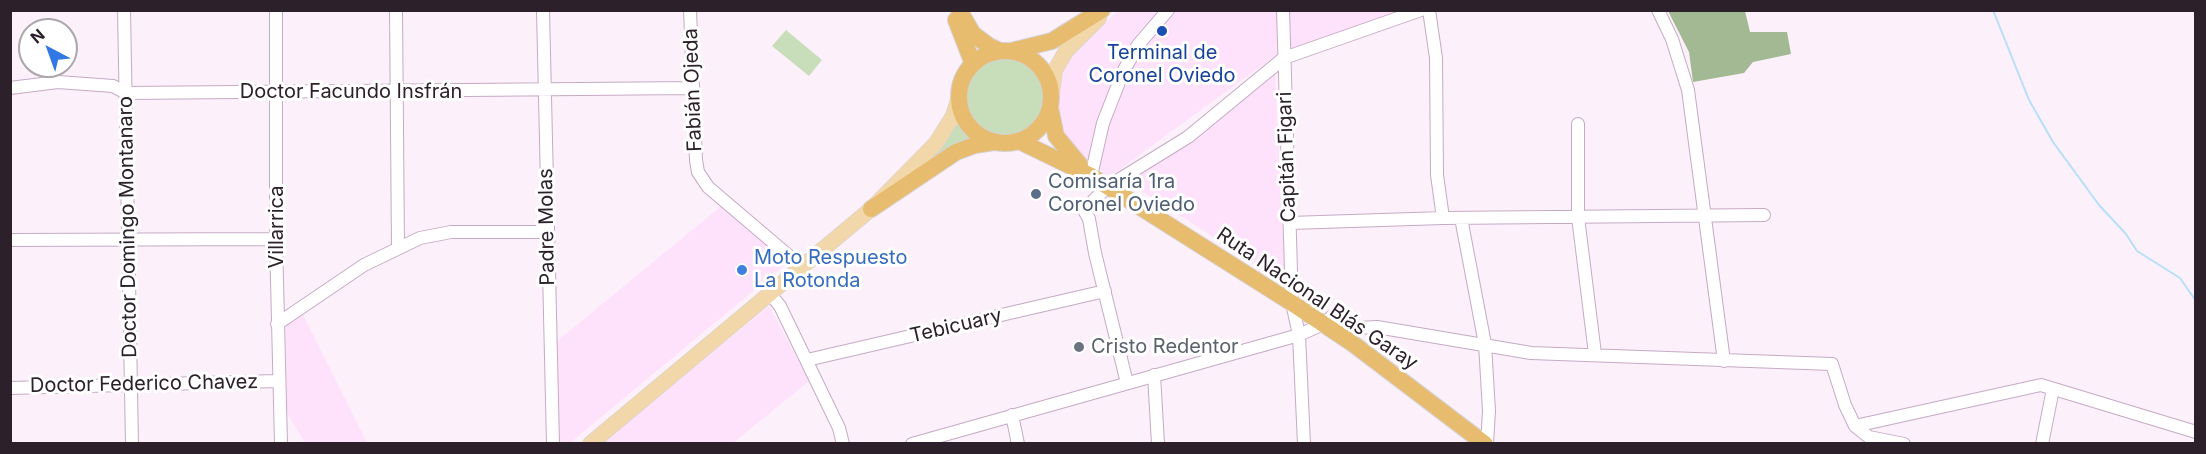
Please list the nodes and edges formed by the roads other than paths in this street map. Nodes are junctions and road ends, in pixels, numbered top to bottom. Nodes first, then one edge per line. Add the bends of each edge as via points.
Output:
1 (124, 10) edge
2 (276, 10) edge
3 (396, 10) edge
4 (543, 10) edge
5 (690, 10) edge
6 (952, 10) edge
7 (959, 10) edge
8 (1105, 10) edge
9 (1168, 10) edge
10 (1283, 10) edge
11 (1421, 10) edge
12 (1428, 10) edge
13 (1658, 10) edge
14 (1005, 51) junction
15 (1284, 58) junction
16 (973, 64) junction
17 (10, 88) edge
18 (693, 88) junction
19 (545, 91) junction
20 (278, 92) junction
21 (397, 92) junction
22 (126, 93) junction
23 (959, 96) junction
24 (1051, 103) junction
25 (1578, 124) dead end
26 (1019, 141) junction
27 (994, 142) junction
28 (1091, 176) junction
29 (1107, 187) junction
30 (871, 209) junction
31 (1705, 215) junction
32 (1764, 215) dead end
33 (1578, 217) junction
34 (1443, 218) junction
35 (1461, 218) junction
36 (1290, 223) junction
37 (546, 232) junction
38 (276, 239) junction
39 (10, 240) edge
40 (129, 240) junction
41 (398, 248) junction
42 (802, 267) junction
43 (1105, 291) junction
44 (770, 294) junction
45 (1292, 303) junction
46 (277, 324) junction
47 (1323, 324) junction
48 (1299, 335) junction
49 (1485, 344) junction
50 (1595, 354) junction
51 (807, 360) junction
52 (1724, 361) junction
53 (1154, 375) junction
54 (278, 381) junction
55 (1127, 383) junction
56 (131, 385) junction
57 (10, 388) edge
58 (2053, 389) junction
59 (1012, 415) junction
60 (1855, 426) junction
61 (2196, 432) edge
62 (132, 444) edge
63 (281, 444) edge
64 (553, 444) edge
65 (590, 444) edge
66 (843, 444) edge
67 (912, 444) edge
68 (1018, 444) edge
69 (1158, 444) edge
70 (1304, 444) edge
71 (1486, 444) edge
72 (1904, 444) edge
73 (2042, 444) edge

1 - 22 street, Doctor Domingo Montanaro
2 - 20 street, Villarrica
3 - 21 street
4 - 19 street, Padre Molas
5 - 18 street, Fabián Ojeda
6 - 16 highway
7 - 14 highway via 973,34 989,46
8 - 14 highway via 1052,41
8 - 24 main road via 1066,51 1055,70
9 - 28 street via 1138,45 1123,72 1103,123
10 - 15 street, Capitán Figari
11 - 15 street
12 - 34 street via 1436,58 1437,175
13 - 31 street via 1688,90
14 - 16 highway via 990,53
14 - 24 highway via 1036,62 1050,86
15 - 29 street via 1188,136
15 - 36 street, Capitán Figari
16 - 23 highway via 965,73
17 - 22 street, Doctor Facundo Insfrán via 58,82 113,86
18 - 19 street, Doctor Facundo Insfrán
18 - 42 street, Fabián Ojeda via 698,172 708,187
19 - 21 street, Doctor Facundo Insfrán
19 - 37 street, Padre Molas
20 - 21 street, Doctor Facundo Insfrán
20 - 22 street, Doctor Facundo Insfrán
20 - 38 street, Villarrica
21 - 41 street
22 - 40 street, Doctor Domingo Montanaro
23 - 27 highway via 969,125
23 - 30 main road via 953,116 936,143
24 - 26 highway via 1041,125
24 - 28 highway, Ruta Nacional Blás Garay via 1056,135
25 - 33 street
26 - 27 highway
26 - 28 highway, Ruta Nacional Blás Garay
27 - 30 highway via 956,152
28 - 29 highway, Ruta Nacional Blás Garay
29 - 43 street via 1084,210
29 - 45 highway, Ruta Nacional Blás Garay
30 - 42 main road
31 - 32 street
31 - 33 street
31 - 52 street
33 - 35 street
33 - 50 street
34 - 35 street
34 - 36 street
35 - 49 street
36 - 45 street, Capitán Figari
37 - 41 street via 451,232 420,238
37 - 64 street, Padre Molas
38 - 40 street
38 - 46 street, Villarrica
39 - 40 street
40 - 56 street, Doctor Domingo Montanaro
41 - 46 street via 364,265
42 - 44 main road
43 - 51 street, Tebicuary
43 - 55 street
44 - 51 street
44 - 65 main road
45 - 47 highway, Ruta Nacional Blás Garay
45 - 48 street, Capitán Figari
46 - 54 street, Villarrica
47 - 48 street
47 - 49 street via 1334,315 1358,328 1377,327
47 - 71 highway, Ruta Nacional Blás Garay
48 - 53 street
48 - 70 street, Capitán Figari
49 - 50 street via 1531,352
49 - 71 street via 1489,411
50 - 52 street
51 - 66 street
52 - 60 street via 1832,364
53 - 55 street
53 - 69 street
54 - 56 street, Doctor Federico Chavez
54 - 63 street, Villarrica
55 - 59 street
56 - 57 street, Doctor Federico Chavez
56 - 62 street, Doctor Domingo Montanaro
58 - 60 street via 2041,385
58 - 61 street
58 - 73 street
59 - 67 street
59 - 68 street
60 - 72 street via 1869,437

